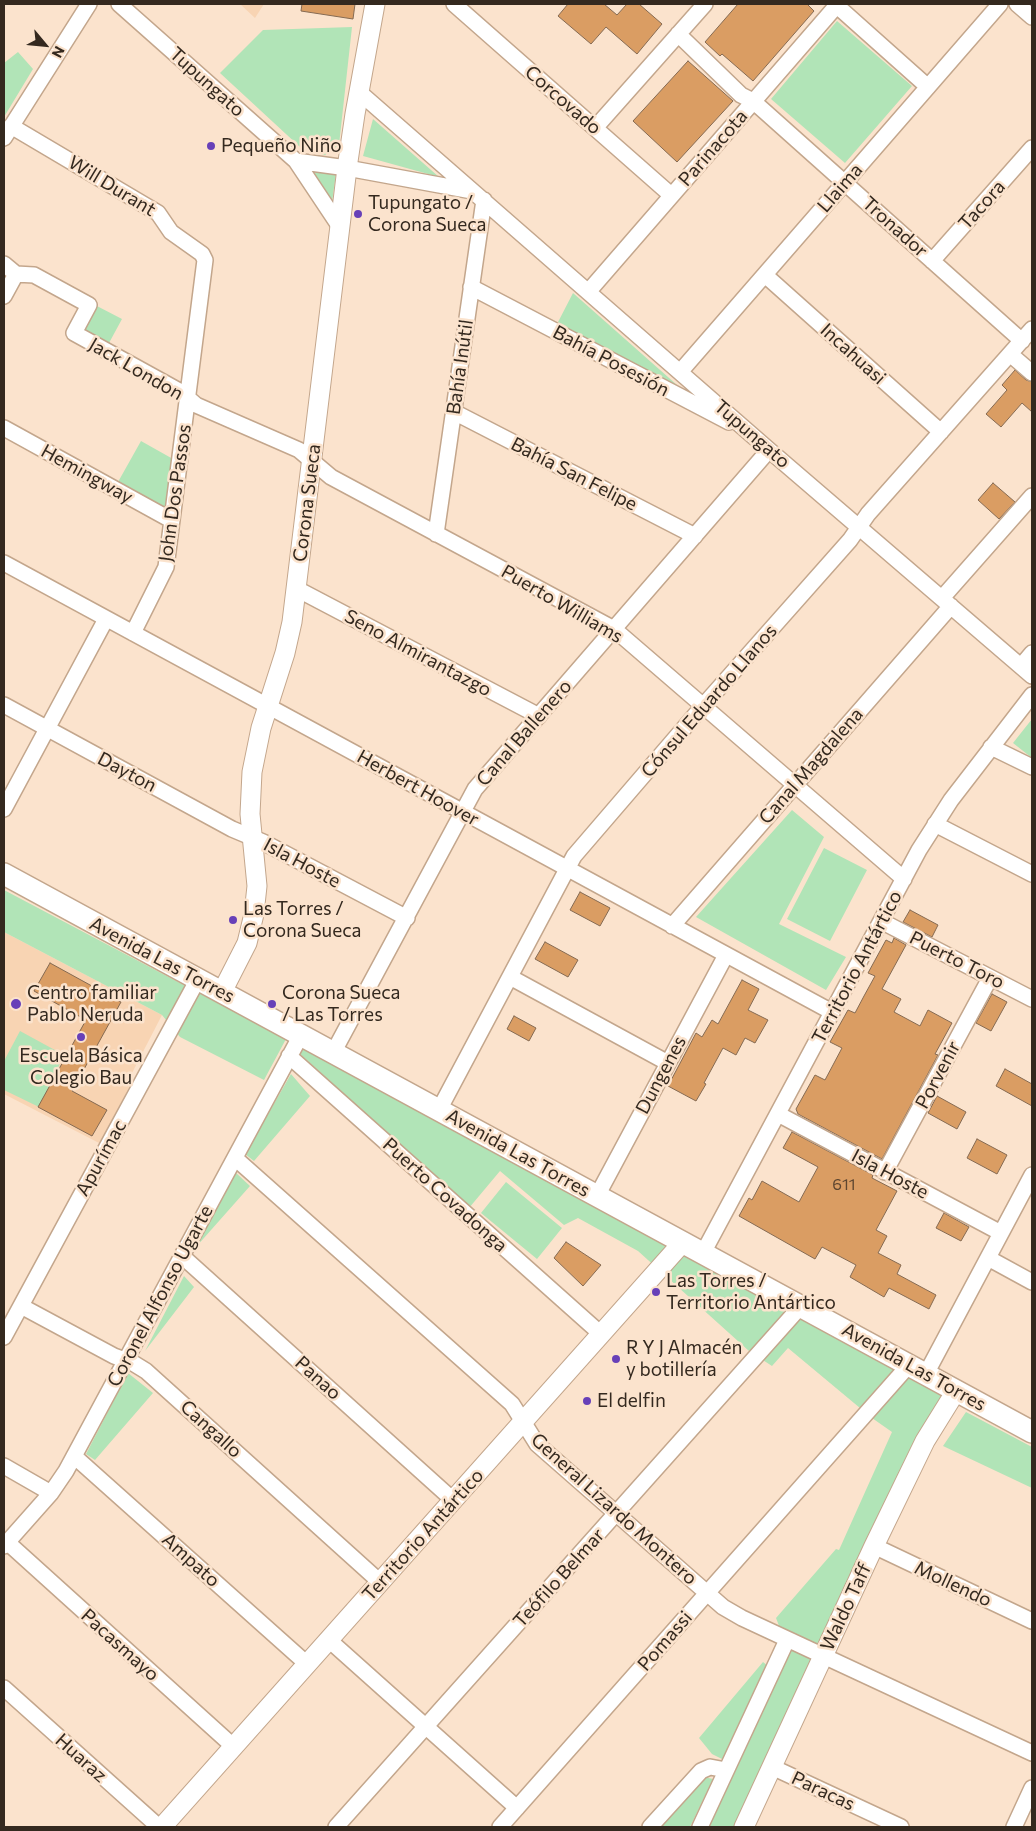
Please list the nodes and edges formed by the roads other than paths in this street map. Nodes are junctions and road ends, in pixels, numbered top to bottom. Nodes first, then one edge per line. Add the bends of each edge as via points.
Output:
1 (89, 4) edge
2 (119, 4) edge
3 (375, 4) edge
4 (454, 4) edge
5 (705, 4) edge
6 (837, 4) edge
7 (1000, 4) edge
8 (1017, 4) edge
9 (1032, 17) edge
10 (678, 34) junction
11 (928, 87) junction
12 (359, 92) junction
13 (753, 101) junction
14 (595, 128) junction
15 (8, 132) edge
16 (1032, 148) edge
17 (296, 161) junction
18 (347, 168) junction
19 (844, 183) junction
20 (672, 195) junction
21 (478, 196) junction
22 (340, 227) junction
23 (204, 257) joint
24 (932, 261) junction
25 (4, 264) edge
26 (16, 274) junction
27 (765, 275) junction
28 (471, 287) junction
29 (588, 292) junction
30 (4, 296) edge
31 (1032, 329) edge
32 (1022, 341) junction
33 (1010, 354) junction
34 (680, 372) junction
35 (1032, 373) edge
36 (188, 399) junction
37 (454, 412) junction
38 (4, 428) edge
39 (940, 432) junction
40 (751, 434) junction
41 (769, 450) junction
42 (312, 461) junction
43 (1032, 496) edge
44 (171, 520) junction
45 (859, 527) junction
46 (436, 534) junction
47 (695, 536) junction
48 (4, 563) edge
49 (297, 589) junction
50 (946, 602) junction
51 (106, 619) junction
52 (614, 629) junction
53 (133, 633) junction
54 (1032, 653) edge
55 (1026, 671) edge
56 (1032, 695) edge
57 (4, 705) edge
58 (268, 706) junction
59 (703, 706) junction
60 (539, 716) junction
61 (47, 729) junction
62 (991, 747) junction
63 (1032, 767) edge
64 (795, 785) junction
65 (4, 809) edge
66 (464, 813) junction
67 (935, 824) junction
68 (251, 836) junction
69 (567, 869) junction
70 (4, 874) edge
71 (1032, 874) edge
72 (904, 879) junction
73 (406, 918) junction
74 (881, 921) junction
75 (672, 926) junction
76 (726, 955) junction
77 (510, 976) junction
78 (990, 978) junction
79 (198, 979) junction
80 (222, 992) junction
81 (1032, 999) edge
82 (832, 1012) junction
83 (301, 1035) junction
84 (333, 1053) junction
85 (290, 1056) junction
86 (668, 1063) junction
87 (439, 1110) junction
88 (778, 1114) junction
89 (235, 1158) junction
90 (886, 1172) junction
91 (1031, 1180) edge
92 (597, 1196) junction
93 (1002, 1233) junction
94 (683, 1242) junction
95 (703, 1252) junction
96 (182, 1256) junction
97 (988, 1258) junction
98 (1032, 1282) edge
99 (21, 1306) junction
100 (801, 1306) junction
101 (601, 1334) junction
102 (4, 1337) edge
103 (126, 1361) junction
104 (918, 1370) junction
105 (956, 1391) junction
106 (522, 1422) junction
107 (1032, 1432) edge
108 (74, 1456) junction
109 (4, 1466) edge
110 (52, 1493) junction
111 (453, 1500) junction
112 (616, 1513) junction
113 (5, 1544) edge
114 (874, 1546) junction
115 (380, 1582) junction
116 (707, 1593) junction
117 (1032, 1621) edge
118 (329, 1640) junction
119 (787, 1640) junction
120 (823, 1656) junction
121 (307, 1664) junction
122 (4, 1688) edge
123 (426, 1727) junction
124 (234, 1747) junction
125 (1032, 1753) edge
126 (772, 1767) junction
127 (726, 1770) junction
128 (1032, 1788) edge
129 (517, 1808) junction
130 (161, 1827) edge
131 (336, 1827) edge
132 (500, 1827) edge
133 (650, 1827) edge
134 (700, 1827) edge
135 (744, 1827) edge
136 (901, 1827) edge
137 (1014, 1827) edge

1 - 15 street
2 - 17 street, Tupungato
3 - 12 street, Corona Sueca
4 - 14 street, Corcovado
5 - 10 street
6 - 11 street
6 - 13 street, Parinacota
7 - 11 street, Llaima
8 - 9 street
10 - 13 street, Tronador via 741,95
10 - 14 street
11 - 19 street, Llaima
12 - 18 street, Corona Sueca
12 - 21 street, Tupungato
13 - 19 street, Tronador
13 - 20 street, Parinacota
14 - 20 street, Corcovado
15 - 23 street, Will Durant via 158,214 174,235
16 - 24 street, Tacora
17 - 18 street
17 - 22 street, Tupungato
18 - 21 street
18 - 22 street, Corona Sueca
19 - 24 street, Tronador
19 - 27 street, Llaima
20 - 29 street, Parinacota
21 - 28 street, Bahía Inútil
21 - 29 street, Tupungato
22 - 42 street, Corona Sueca
23 - 36 street, John Dos Passos via 206,264
24 - 32 street, Tronador
25 - 26 street, Jack London
26 - 30 street
26 - 36 street, Jack London via 34,275 89,305 74,333 181,392
27 - 34 street, Llaima
27 - 39 street, Incahuasi
28 - 37 street, Bahía Inútil
28 - 40 street, Bahía Posesión
29 - 34 street, Tupungato
31 - 32 street, Cónsul Eduardo Llanos
32 - 33 street, Cónsul Eduardo Llanos
33 - 35 street
33 - 39 street, Cónsul Eduardo Llanos
34 - 40 street, Tupungato
36 - 42 street, Jack London via 299,450
36 - 44 street, John Dos Passos
37 - 46 street, Bahía Inútil
37 - 47 street, Bahía San Felipe
38 - 44 street, Hemingway
39 - 45 street, Cónsul Eduardo Llanos
40 - 41 street, Tupungato
41 - 45 street, Tupungato
41 - 47 street, Canal Ballenero
42 - 46 street, Puerto Williams via 331,477
42 - 49 street, Corona Sueca
43 - 50 street, Canal Magdalena
44 - 53 street, John Dos Passos via 166,567
45 - 50 street, Tupungato
45 - 59 street, Cónsul Eduardo Llanos
46 - 52 street, Puerto Williams
47 - 52 street, Canal Ballenero
48 - 51 street, Herbert Hoover
49 - 58 street, Corona Sueca via 286,653
49 - 60 street, Seno Almirantazgo
50 - 55 street, Tupungato
50 - 64 street, Canal Magdalena
51 - 53 street, Herbert Hoover
51 - 61 street
52 - 59 street, Puerto Williams
52 - 60 street, Canal Ballenero
53 - 58 street, Herbert Hoover
54 - 55 street
56 - 62 street, Territorio Antártico
57 - 61 street, Dayton
58 - 66 street, Herbert Hoover
58 - 68 street, Corona Sueca via 252,772
59 - 64 street, Puerto Williams
59 - 69 street, Cónsul Eduardo Llanos via 579,850
60 - 66 street, Canal Ballenero via 475,789
61 - 65 street
61 - 68 street, Dayton via 232,829
62 - 63 street
62 - 67 street, Territorio Antártico
64 - 72 street, Puerto Williams
64 - 75 street, Canal Magdalena
66 - 69 street, Herbert Hoover
66 - 73 street, Canal Ballenero
67 - 71 street
67 - 72 street, Territorio Antártico
68 - 73 street, Isla Hoste
68 - 80 street, Corona Sueca via 257,886 254,914 247,943
69 - 75 street, Herbert Hoover
69 - 77 street, Cónsul Eduardo Llanos
70 - 79 main road, Avenida Las Torres
72 - 74 street, Territorio Antártico
73 - 84 street, Canal Ballenero
74 - 78 street, Puerto Toro
74 - 82 street, Territorio Antártico
75 - 76 street, Herbert Hoover
76 - 82 street, Herbert Hoover
76 - 86 street, Dungenes
77 - 86 street
77 - 87 street, Cónsul Eduardo Llanos
78 - 81 street, Puerto Toro
78 - 90 street, Porvenir
79 - 80 main road, Avenida Las Torres
79 - 99 street, Apurímac
80 - 83 main road, Avenida Las Torres
82 - 88 street, Territorio Antártico
83 - 84 main road, Avenida Las Torres
83 - 85 street, Coronel Alfonso Ugarte
84 - 87 main road, Avenida Las Torres
85 - 89 street, Coronel Alfonso Ugarte
85 - 101 street, Puerto Covadonga
86 - 92 street, Dungenes
87 - 92 main road, Avenida Las Torres
88 - 90 street, Isla Hoste
88 - 95 street, Territorio Antártico
89 - 96 street, Coronel Alfonso Ugarte
89 - 106 street, General Lizardo Montero via 512,1404
90 - 93 street, Isla Hoste
91 - 93 street
92 - 94 main road, Avenida Las Torres
93 - 97 street
94 - 95 main road, Avenida Las Torres
94 - 101 street, Territorio Antártico
95 - 100 main road, Avenida Las Torres
96 - 103 street, Coronel Alfonso Ugarte
96 - 111 street, Panao
97 - 98 street
97 - 104 street
99 - 102 street, Apurímac
99 - 103 street, Cangallo
100 - 104 main road, Avenida Las Torres
100 - 112 street, Teófilo Belmar
101 - 106 street, Territorio Antártico
103 - 108 street, Coronel Alfonso Ugarte
103 - 115 street, Cangallo via 146,1371
104 - 105 main road, Avenida Las Torres
104 - 116 street, Pomassi
105 - 107 main road, Avenida Las Torres
105 - 114 street, Waldo Taff via 925,1441
106 - 111 street, Territorio Antártico
106 - 112 street, General Lizardo Montero via 537,1444
108 - 110 street, Coronel Alfonso Ugarte
108 - 121 street, Ampato
109 - 110 street
110 - 113 street, Coronel Alfonso Ugarte
111 - 115 street, Territorio Antártico
112 - 116 street, General Lizardo Montero
112 - 123 street, Teófilo Belmar
113 - 124 street, Pacasmayo
114 - 117 street, Mollendo
114 - 120 street, Waldo Taff
115 - 118 street, Territorio Antártico
116 - 119 street, General Lizardo Montero via 732,1613
116 - 129 street, Pomassi
118 - 121 street, Territorio Antártico
118 - 123 street
119 - 120 street, General Lizardo Montero
119 - 127 street
120 - 125 street, General Lizardo Montero
120 - 126 street, Waldo Taff
121 - 124 street, Territorio Antártico
122 - 130 street, Huaraz
123 - 129 street
123 - 131 street, Teófilo Belmar
124 - 130 street, Territorio Antártico
126 - 135 street, Waldo Taff
126 - 136 street, Paracas
127 - 133 street via 710,1767 701,1771
127 - 134 street
128 - 137 street
129 - 132 street, Pomassi

